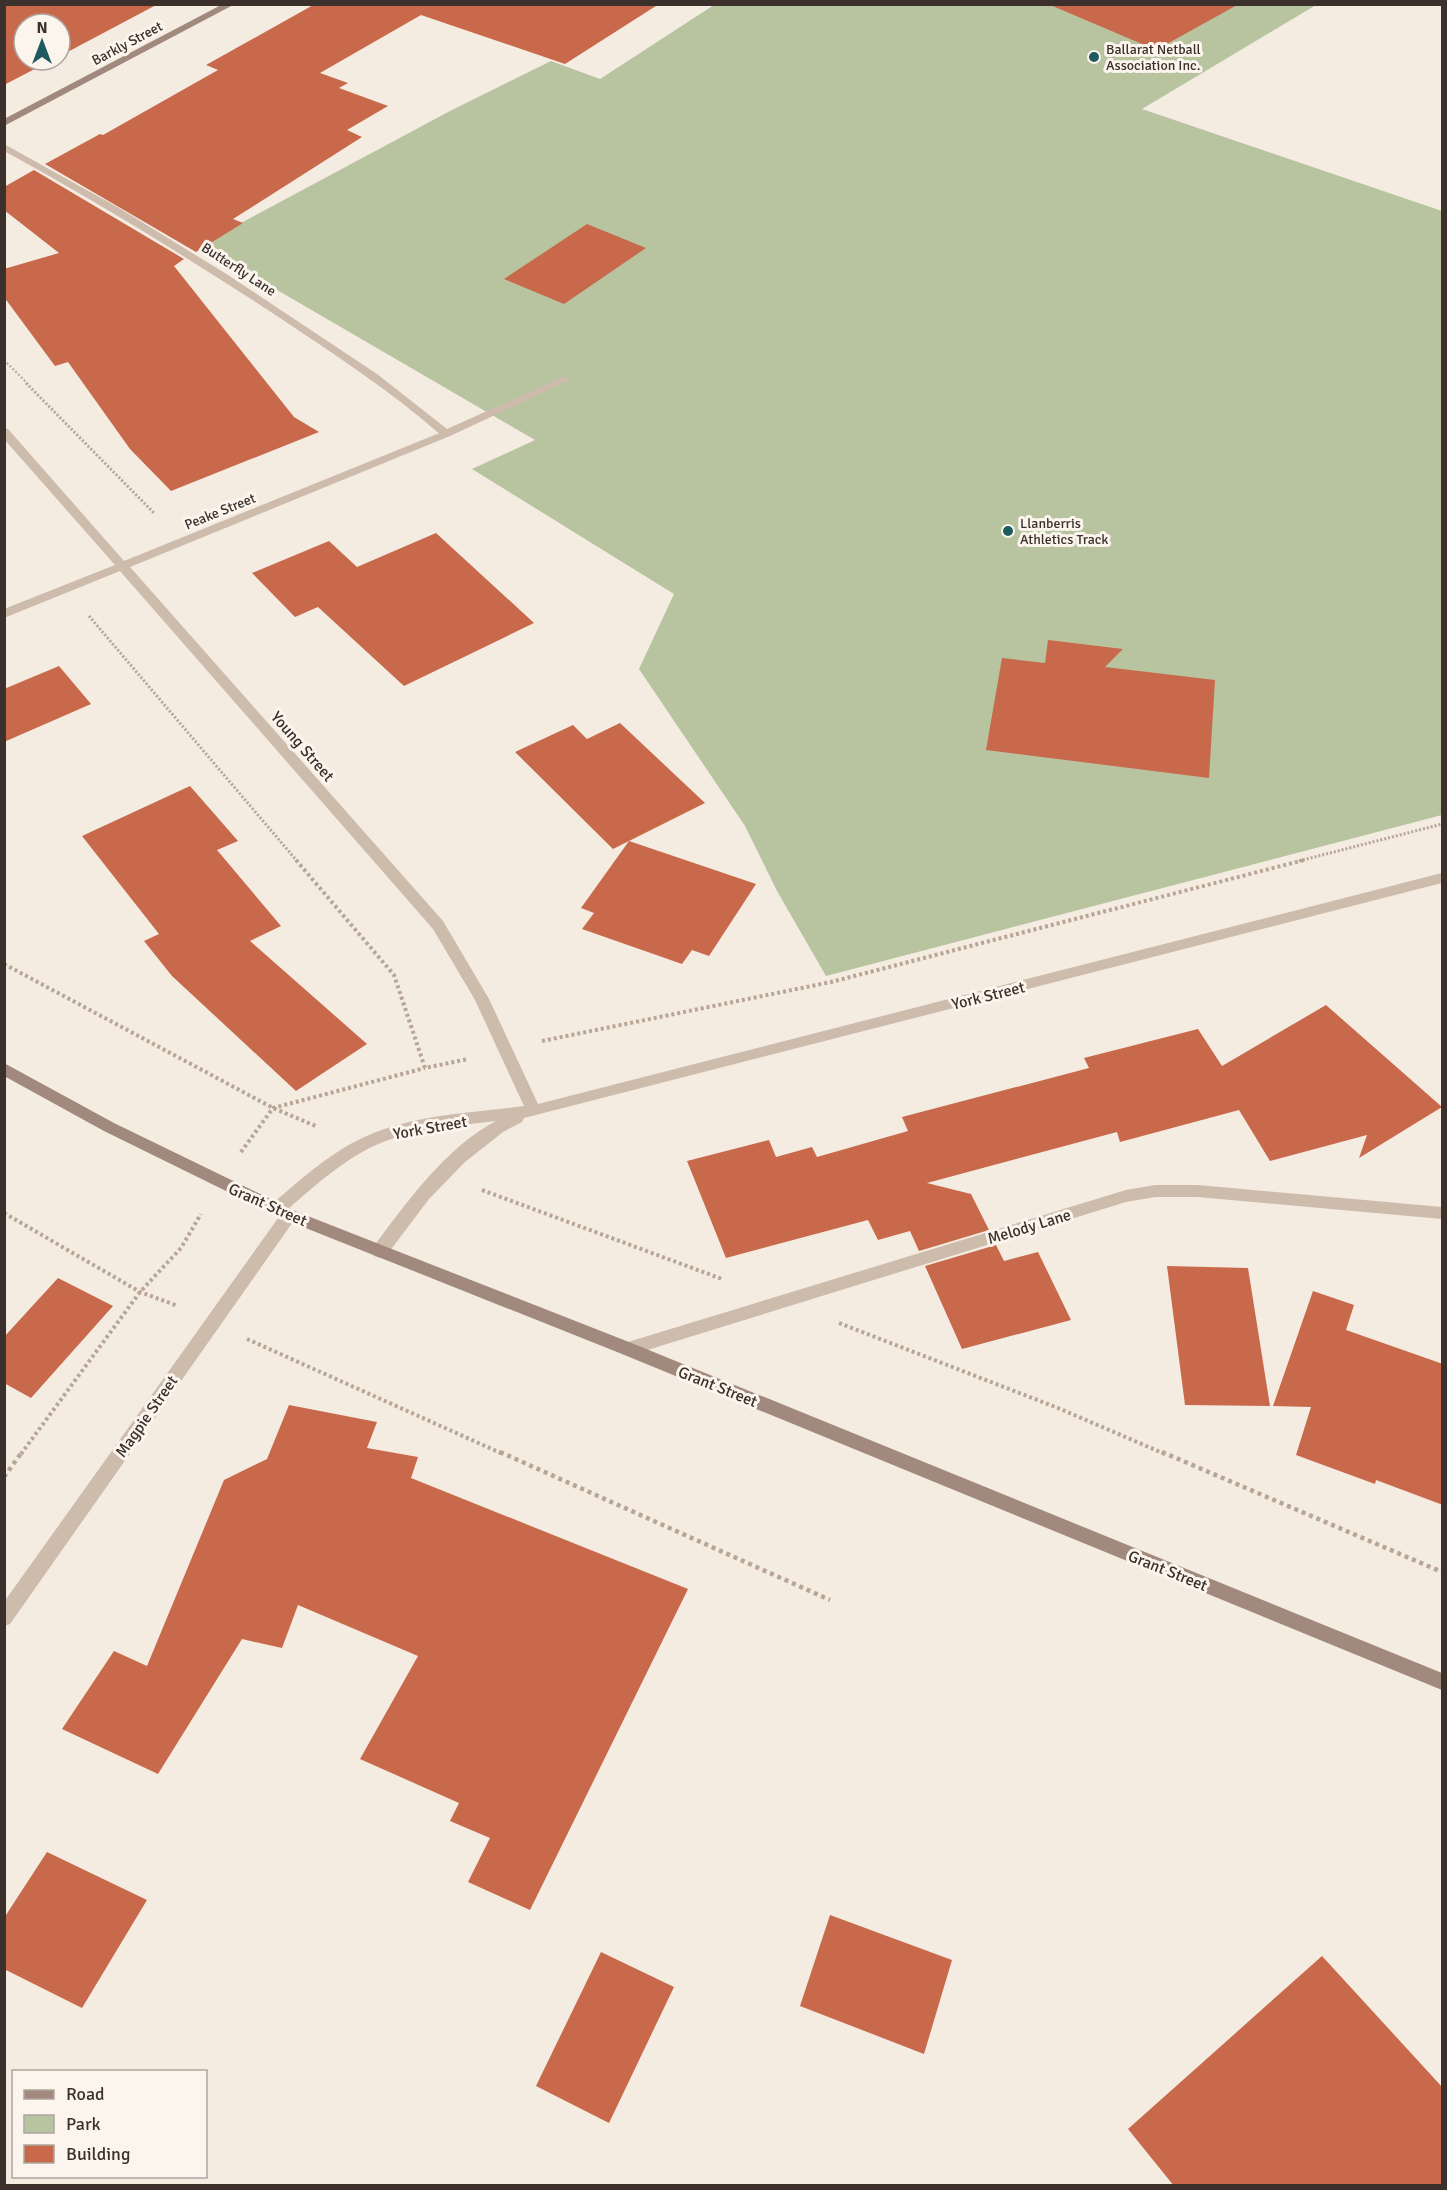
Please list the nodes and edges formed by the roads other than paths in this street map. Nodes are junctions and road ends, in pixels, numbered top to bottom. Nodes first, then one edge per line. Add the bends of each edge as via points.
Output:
1 (231, 4) edge
2 (4, 123) edge
3 (4, 147) edge
4 (567, 379) dead end
5 (4, 431) edge
6 (446, 434) junction
7 (123, 566) junction
8 (4, 614) edge
9 (1443, 878) edge
10 (4, 1069) edge
11 (534, 1112) junction
12 (283, 1212) junction
13 (1443, 1213) edge
14 (380, 1251) junction
15 (628, 1349) junction
16 (4, 1618) edge
17 (1443, 1682) edge

1 - 2 main road, Barkly Street
3 - 6 street, Butterfly Lane via 207,266 401,395
4 - 6 street, Peake Street
5 - 7 street, Young Street
6 - 7 street, Peake Street
7 - 8 street, Peake Street
7 - 11 street, Young Street via 438,925 467,969
9 - 11 street, York Street
10 - 12 main road, Grant Street via 109,1127
11 - 12 street, York Street via 396,1132 364,1144 311,1180
11 - 14 street, York Street via 502,1126 442,1175 405,1215
12 - 14 main road, Grant Street
12 - 16 street, Magpie Street via 212,1322
13 - 15 street, Melody Lane via 1198,1191 1155,1191 1107,1202
14 - 15 main road, Grant Street
15 - 17 main road, Grant Street

